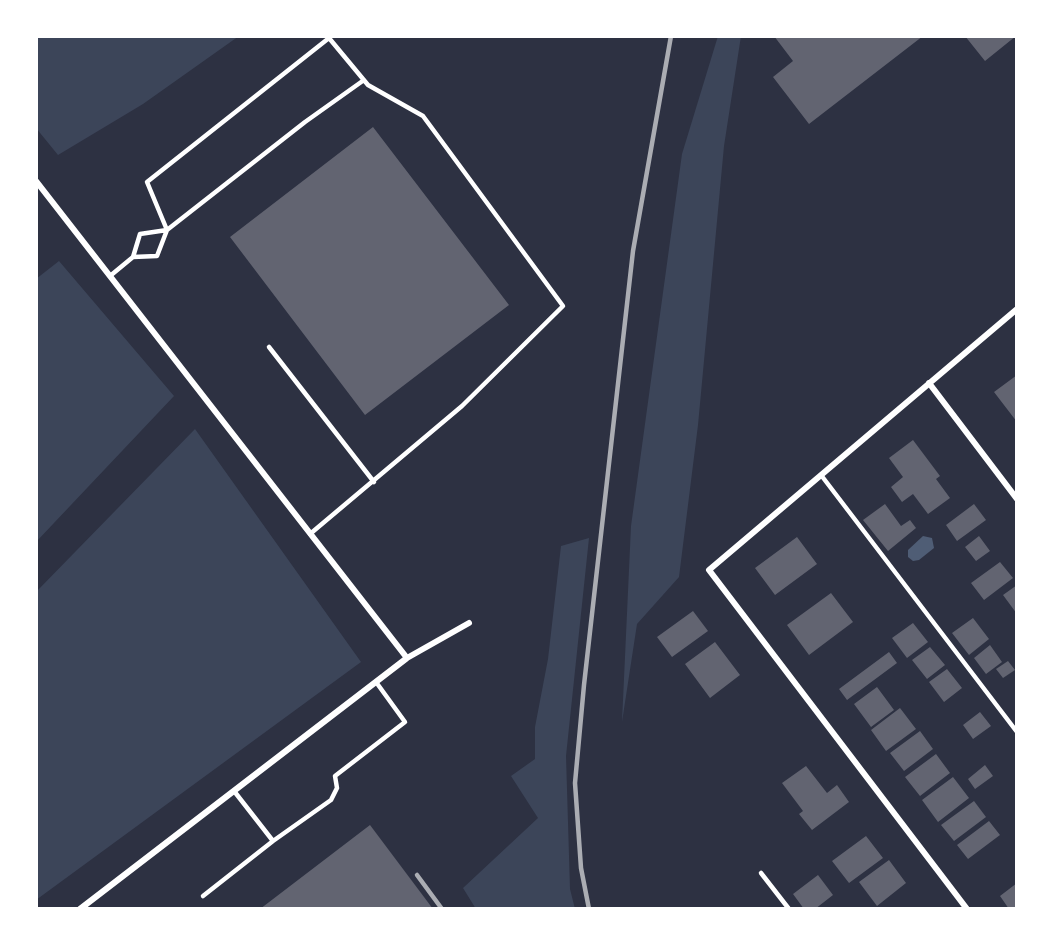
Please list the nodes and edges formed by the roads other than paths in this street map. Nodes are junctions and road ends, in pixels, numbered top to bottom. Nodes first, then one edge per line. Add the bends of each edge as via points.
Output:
1 (364, 80) junction
2 (36, 181) edge
3 (167, 230) junction
4 (133, 257) junction
5 (110, 276) junction
6 (1017, 309) edge
7 (269, 346) dead end
8 (929, 383) junction
9 (821, 475) junction
10 (374, 482) junction
11 (1017, 499) edge
12 (310, 534) junction
13 (469, 623) dead end
14 (407, 658) junction
15 (376, 682) junction
16 (1017, 732) edge
17 (234, 791) junction
18 (273, 841) junction
19 (761, 873) dead end
20 (203, 896) dead end
21 (80, 909) edge
22 (789, 909) edge
23 (967, 909) edge

1 - 3 lane
1 - 3 lane via 329,38 147,182
1 - 10 lane via 423,116 562,306 462,406
2 - 5 street
3 - 4 lane via 140,234
3 - 4 lane via 157,256
4 - 5 lane
5 - 12 street
6 - 8 street
7 - 10 lane
8 - 9 street
8 - 11 street
9 - 16 lane
9 - 23 street via 709,570
10 - 12 lane
12 - 14 street
13 - 14 street
14 - 15 street
15 - 17 street
15 - 18 lane via 405,722 335,776 337,788 331,800
17 - 18 lane
17 - 21 street
18 - 20 lane
19 - 22 lane

